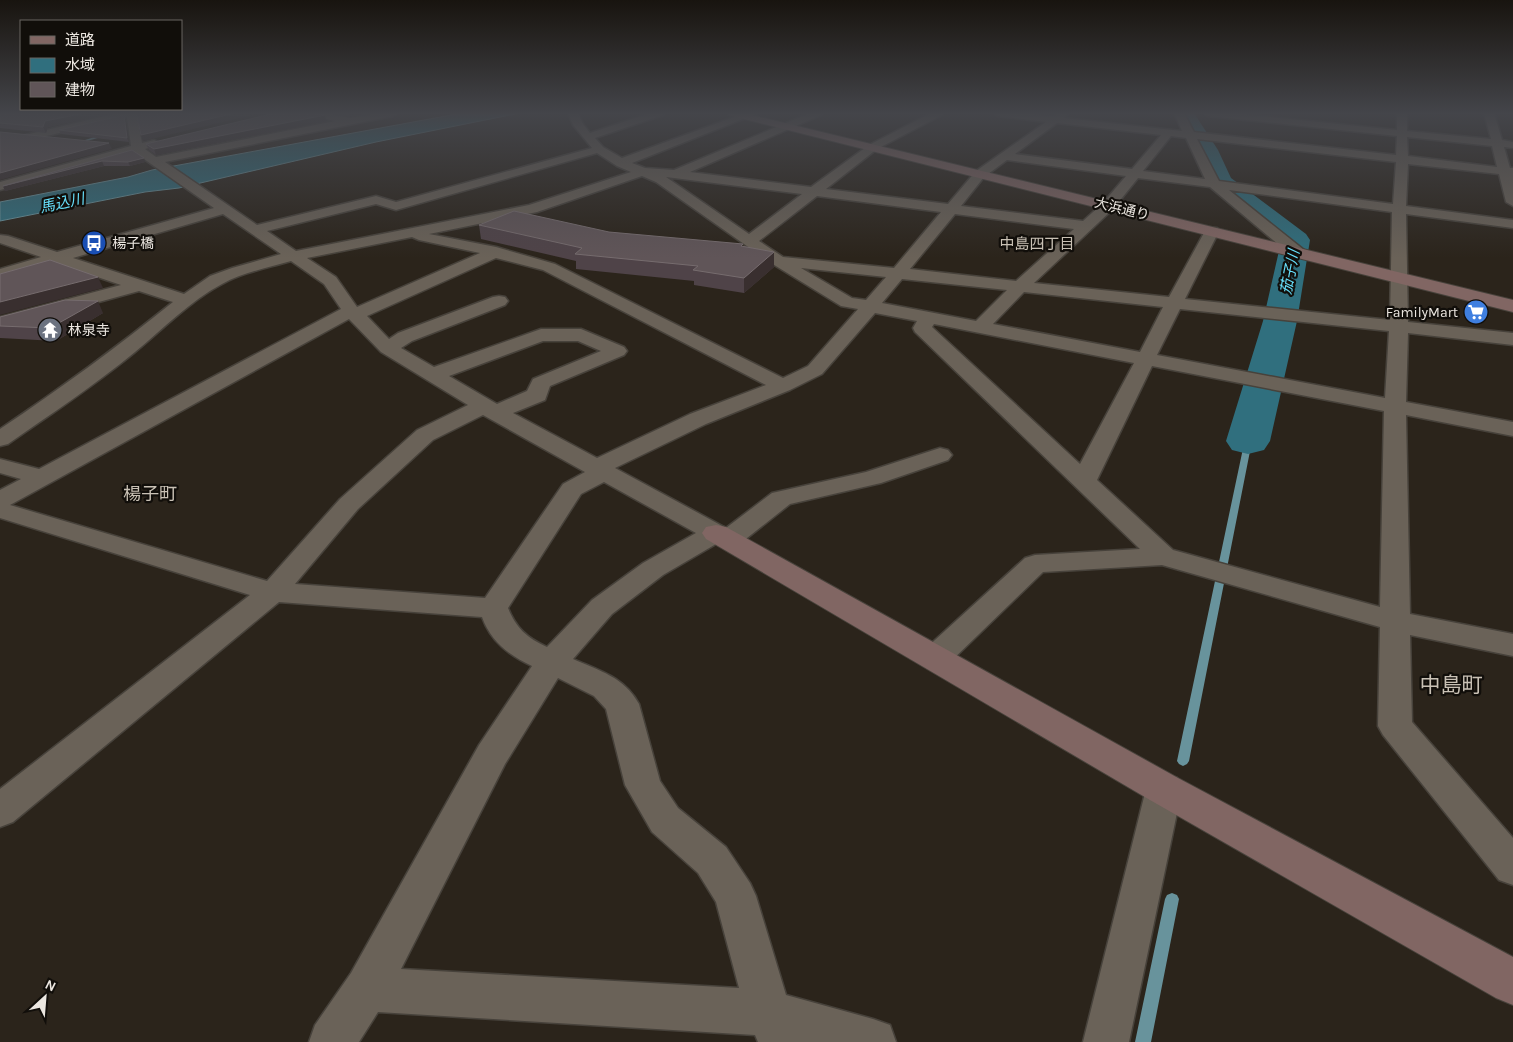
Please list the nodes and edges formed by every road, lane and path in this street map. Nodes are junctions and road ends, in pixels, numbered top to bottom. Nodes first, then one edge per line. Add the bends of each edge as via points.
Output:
1 (87, 162) edge
2 (155, 162) edge
3 (554, 162) edge
4 (624, 162) edge
5 (703, 162) edge
6 (855, 162) edge
7 (929, 162) edge
8 (997, 162) edge
9 (1046, 162) edge
10 (1146, 162) edge
11 (1205, 162) edge
12 (1401, 162) edge
13 (1469, 162) edge
14 (621, 163) joint
15 (1509, 171) edge
16 (642, 172) junction
17 (0, 174) edge
18 (674, 174) junction
19 (980, 174) junction
20 (1137, 174) junction
21 (30, 178) junction
22 (1214, 184) junction
23 (0, 186) edge
24 (816, 192) junction
25 (1513, 202) edge
26 (1108, 206) junction
27 (224, 209) junction
28 (951, 209) junction
29 (1399, 209) junction
30 (258, 214) dead end
31 (239, 218) junction
32 (1513, 224) edge
33 (1087, 226) junction
34 (254, 230) junction
35 (1212, 232) junction
36 (404, 233) junction
37 (3, 239) dead end
38 (749, 241) junction
39 (496, 252) junction
40 (1298, 253) junction
41 (292, 256) junction
42 (57, 257) junction
43 (777, 260) junction
44 (898, 273) junction
45 (0, 274) edge
46 (1399, 278) junction
47 (138, 286) junction
48 (1020, 286) junction
49 (186, 300) junction
50 (499, 301) dead end
51 (1174, 303) junction
52 (871, 306) junction
53 (1513, 306) edge
54 (353, 313) junction
55 (929, 317) junction
56 (0, 323) edge
57 (980, 327) junction
58 (1399, 327) junction
59 (1513, 339) edge
60 (388, 348) junction
61 (1145, 358) junction
62 (432, 375) junction
63 (783, 386) junction
64 (1395, 406) junction
65 (490, 409) junction
66 (1513, 429) edge
67 (0, 439) edge
68 (940, 455) dead end
69 (0, 466) edge
70 (599, 470) junction
71 (41, 477) junction
72 (1084, 481) junction
73 (0, 500) edge
74 (0, 510) edge
75 (722, 536) junction
76 (1163, 556) junction
77 (274, 592) junction
78 (493, 608) junction
79 (1394, 621) junction
80 (1513, 645) edge
81 (935, 658) junction
82 (551, 663) junction
83 (1164, 789) junction
84 (0, 811) edge
85 (1513, 867) edge
86 (1513, 982) edge
87 (367, 988) junction
88 (775, 1027) edge
89 (332, 1042) edge
90 (873, 1042) edge
91 (1106, 1042) edge

1 - 21 street
2 - 27 street
3 - 34 street via 396,206 376,200
4 - 14 street
5 - 18 street
6 - 24 street
7 - 19 street, 大浜通り
8 - 19 street
9 - 20 street
10 - 20 street
11 - 22 street
12 - 29 street
13 - 15 street
14 - 16 street
15 - 25 street
16 - 18 street
16 - 36 street via 532,209
16 - 38 street via 660,179
17 - 21 street
18 - 24 street
19 - 26 street, 大浜通り
19 - 28 street
20 - 22 street
20 - 26 street
21 - 23 street
22 - 29 street
22 - 40 street
24 - 28 street
24 - 38 street
26 - 33 street
26 - 35 street, 大浜通り
27 - 31 street
27 - 42 street
28 - 33 street
28 - 44 street
29 - 32 street
29 - 46 street
30 - 31 street
31 - 34 street
33 - 48 street
34 - 41 street
35 - 40 street, 大浜通り
35 - 51 street
36 - 39 street
36 - 41 street
37 - 42 street
38 - 43 street
39 - 54 street
39 - 63 street via 549,267
40 - 46 street, 大浜通り
41 - 49 street via 216,280
41 - 54 street via 330,281
42 - 45 street
42 - 47 street
43 - 44 street
43 - 52 street via 847,302
44 - 48 street
44 - 52 street
46 - 53 street, 大浜通り
46 - 58 street
47 - 49 street
47 - 56 street
48 - 51 street
48 - 57 street
49 - 67 street via 127,349
50 - 60 street via 405,337
51 - 58 street
51 - 61 street
52 - 55 street
52 - 63 street via 815,370
54 - 60 street
54 - 71 street
55 - 57 street
55 - 72 street via 922,328
57 - 61 street
58 - 59 street
58 - 64 street
60 - 62 street
61 - 64 street
61 - 72 street
62 - 65 street
62 - 65 street via 540,336 581,335 616,351 540,384 537,395
63 - 70 street via 698,419
64 - 66 street
64 - 79 street
65 - 70 street
65 - 77 street via 425,435 349,504
68 - 75 street via 872,478 781,498
69 - 71 street
70 - 75 street
70 - 78 street via 572,489
71 - 73 street
72 - 76 street
74 - 77 street
75 - 81 street
75 - 82 street via 660,564 602,607
76 - 79 street
76 - 81 street via 1035,564
77 - 78 street
77 - 84 street
78 - 82 street via 502,630 525,650
79 - 80 street
79 - 85 street via 1395,726
81 - 83 street
82 - 87 street via 492,755
82 - 88 street via 606,687 622,704 643,785 665,820 712,860 735,896
83 - 86 street
83 - 91 street
87 - 88 street
87 - 89 street
88 - 90 street

